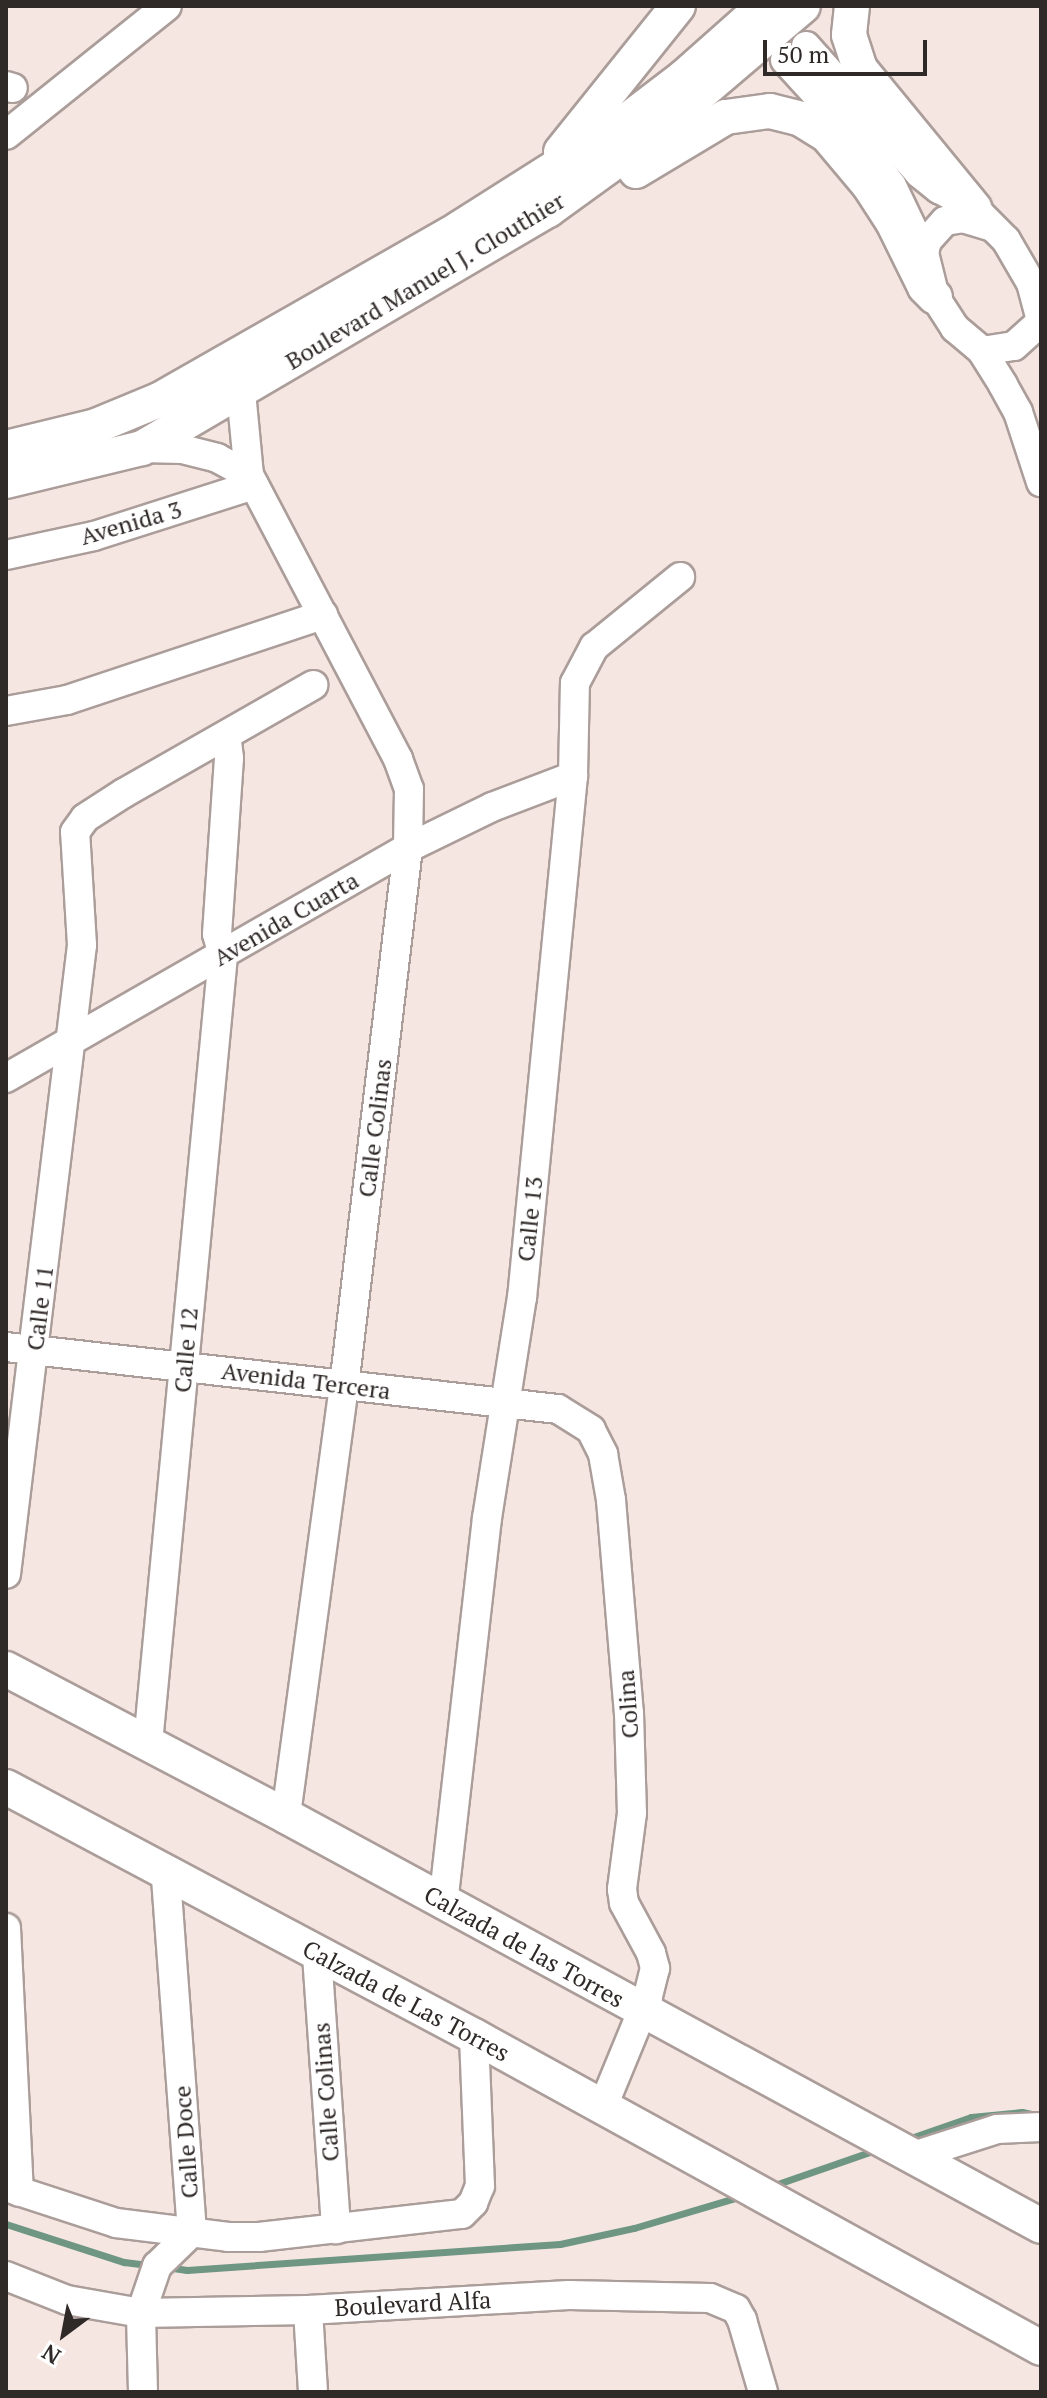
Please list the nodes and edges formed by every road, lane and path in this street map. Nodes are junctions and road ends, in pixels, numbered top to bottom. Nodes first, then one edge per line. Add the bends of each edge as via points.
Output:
1 (167, 6) edge
2 (678, 6) edge
3 (764, 6) edge
4 (803, 6) edge
5 (852, 6) edge
6 (6, 135) edge
7 (543, 195) junction
8 (982, 217) junction
9 (924, 253) junction
10 (935, 297) junction
11 (1041, 321) edge
12 (982, 351) junction
13 (241, 392) junction
14 (6, 448) edge
15 (142, 448) junction
16 (252, 480) junction
17 (6, 481) edge
18 (1041, 482) edge
19 (6, 555) edge
20 (680, 577) dead end
21 (323, 615) junction
22 (313, 685) dead end
23 (6, 711) edge
24 (226, 735) junction
25 (573, 776) junction
26 (408, 848) junction
27 (223, 956) junction
28 (72, 1042) junction
29 (6, 1078) edge
30 (6, 1347) edge
31 (35, 1350) junction
32 (184, 1367) junction
33 (344, 1386) junction
34 (506, 1403) junction
35 (558, 1409) joint
36 (6, 1574) edge
37 (6, 1669) edge
38 (148, 1743) junction
39 (6, 1787) edge
40 (286, 1816) junction
41 (166, 1875) junction
42 (443, 1904) junction
43 (6, 1928) edge
44 (317, 1955) junction
45 (641, 2012) junction
46 (474, 2036) junction
47 (603, 2106) junction
48 (1041, 2127) edge
49 (913, 2156) junction
50 (13, 2190) edge
51 (1041, 2226) edge
52 (336, 2229) junction
53 (192, 2232) junction
54 (6, 2276) edge
55 (308, 2310) junction
56 (141, 2313) junction
57 (1041, 2348) edge
58 (143, 2392) edge
59 (313, 2392) edge
60 (763, 2392) edge

1 - 6 street
2 - 7 main road
3 - 7 main road, Boulevard Manuel J. Clouthier
4 - 7 main road, Boulevard Manuel J. Clouthier via 649,137
5 - 8 main road via 849,35 860,69
7 - 10 main road via 577,201 726,117 751,111 784,113 816,126 847,156 888,214
7 - 13 main road, Boulevard Manuel J. Clouthier
7 - 14 main road, Boulevard Manuel J. Clouthier via 159,400 96,426
8 - 9 street via 945,221 927,241
8 - 9 street via 919,173 795,53 878,165
8 - 11 street via 1021,260
9 - 10 street
10 - 12 street via 955,328
11 - 12 street via 1014,346
12 - 18 street via 1018,412
13 - 15 main road, Boulevard Manuel J. Clouthier
13 - 16 street, Calle Colinas
15 - 16 street via 182,449 217,458
15 - 17 main road, Boulevard Manuel J. Clouthier
16 - 19 street, Avenida 3 via 94,536
16 - 21 street, Calle Colinas
20 - 25 street, Calle 13 via 594,647 581,667 575,683
21 - 23 street via 67,700
21 - 26 street, Calle Colinas via 409,789
22 - 24 street
24 - 27 street, Calle 12 via 229,758 217,934
24 - 28 street, Calle 11 via 124,793 77,827 73,839 82,945
25 - 26 street, Avenida Cuarta
25 - 34 street, Calle 13 via 522,1298
26 - 27 street, Avenida Cuarta
26 - 33 street, Calle Colinas
27 - 28 street, Avenida Cuarta
27 - 32 street, Calle 12
28 - 29 street, Avenida Cuarta
28 - 31 street, Calle 11
30 - 31 street, Avenida Tercera
31 - 32 street, Avenida Tercera
31 - 36 street, Calle 11
32 - 33 street, Avenida Tercera
32 - 38 street, Calle 12
33 - 34 street, Avenida Tercera
33 - 40 street, Calle Colinas
34 - 35 street, Avenida Tercera
34 - 42 street, Calle 13 via 487,1518
35 - 45 street, Colina via 583,1422 598,1440 611,1500 633,1788 622,1889 655,1968
37 - 38 main road, Calzada de las Torres
38 - 40 main road, Calzada de las Torres
39 - 41 main road, Calzada de Las Torres
40 - 42 main road, Calzada de las Torres
41 - 44 main road, Calzada de Las Torres
41 - 53 street, Calle Doce
42 - 45 main road, Calzada de las Torres
43 - 50 street
44 - 46 main road, Calzada de Las Torres
44 - 52 street, Calle Colinas
45 - 47 street, Colina
45 - 49 main road, Calzada de las Torres
46 - 47 main road, Calzada de Las Torres
46 - 52 street via 480,2186 473,2203 462,2214
47 - 57 main road, Calzada de Las Torres
48 - 49 street via 997,2129
49 - 51 main road, Calzada de las Torres
50 - 53 street via 116,2223
52 - 53 street via 259,2237
53 - 56 street, Calle Doce via 157,2266
54 - 56 street, Boulevard Alfa via 67,2300
55 - 56 street, Boulevard Alfa
55 - 59 street
55 - 60 street, Boulevard Alfa via 569,2295 710,2298 736,2309
56 - 58 street, Calle Doce

